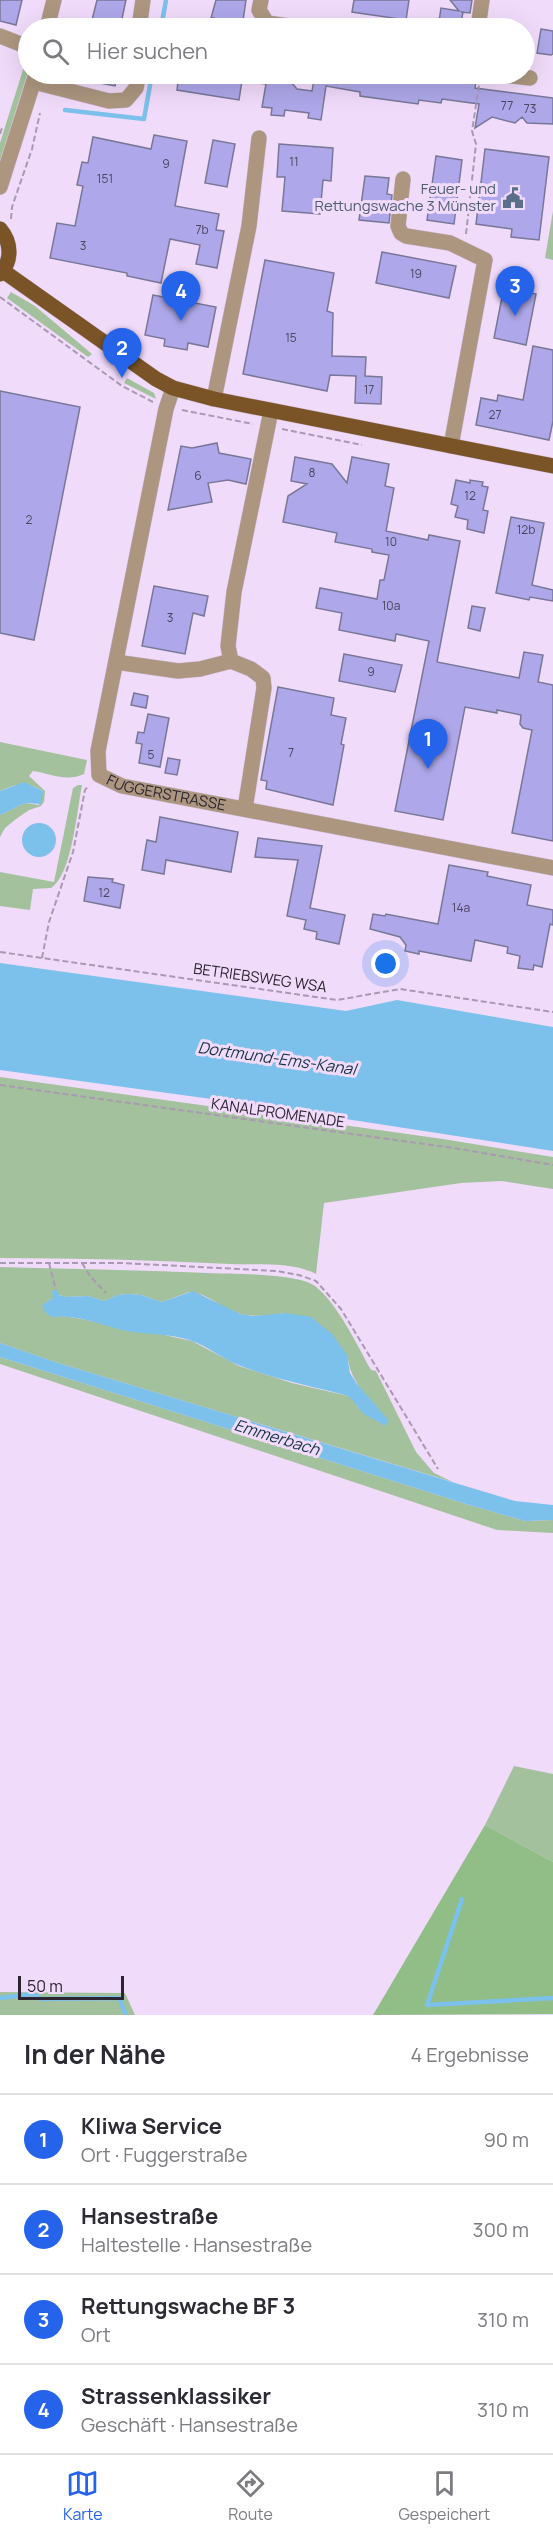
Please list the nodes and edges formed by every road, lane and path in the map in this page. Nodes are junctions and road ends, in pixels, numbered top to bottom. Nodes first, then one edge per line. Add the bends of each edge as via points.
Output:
1 (54, 0) edge
2 (143, 0) edge
3 (261, 0) edge
4 (482, 0) edge
5 (50, 18) edge
6 (140, 18) edge
7 (264, 18) edge
8 (479, 18) edge
9 (0, 36) edge
10 (18, 43) edge
11 (38, 84) edge
12 (39, 84) edge
13 (53, 84) edge
14 (136, 84) edge
15 (479, 84) edge
16 (259, 138) dead end
17 (403, 179) dead end
18 (0, 188) edge
19 (5, 224) edge
20 (465, 242) dead end
21 (2, 273) edge
22 (173, 387) junction
23 (214, 399) junction
24 (271, 411) junction
25 (451, 446) junction
26 (553, 466) edge
27 (231, 661) junction
28 (116, 662) junction
29 (99, 775) junction
30 (245, 809) junction
31 (553, 868) edge
32 (0, 952) edge
33 (42, 958) junction
34 (553, 1012) edge
35 (0, 1085) edge
36 (553, 1165) edge
37 (0, 1263) edge
38 (49, 1263) junction
39 (82, 1263) junction
40 (56, 1290) dead end
41 (106, 1293) dead end
42 (438, 1469) dead end

1 - 5 street
2 - 6 street
3 - 7 street via 259,10
4 - 8 street
9 - 10 street
11 - 18 street
12 - 19 path via 32,149
13 - 14 street via 110,101 126,100
15 - 20 path via 472,131 476,144
16 - 23 street via 249,226
17 - 25 street via 398,226 401,233 450,243 485,260
19 - 21 main road via 9,253
21 - 22 main road via 148,374
22 - 23 main road
22 - 28 street, FUGGERSTRASSE
23 - 24 main road
24 - 25 main road
24 - 27 street via 234,592 228,646
25 - 26 main road
27 - 28 street via 178,671
27 - 30 street via 263,678 264,688
28 - 29 street, FUGGERSTRASSE via 98,751
29 - 30 street, FUGGERSTRASSE via 122,786
29 - 33 path via 85,790 73,852 45,935
30 - 31 street, FUGGERSTRASSE
32 - 33 path, BETRIEBSWEG WSA
33 - 34 path, BETRIEBSWEG WSA via 337,1000 400,989
35 - 36 path, KANALPROMENADE
37 - 38 path
38 - 39 path
38 - 40 path
39 - 41 path
39 - 42 path via 277,1271 316,1281 342,1309

